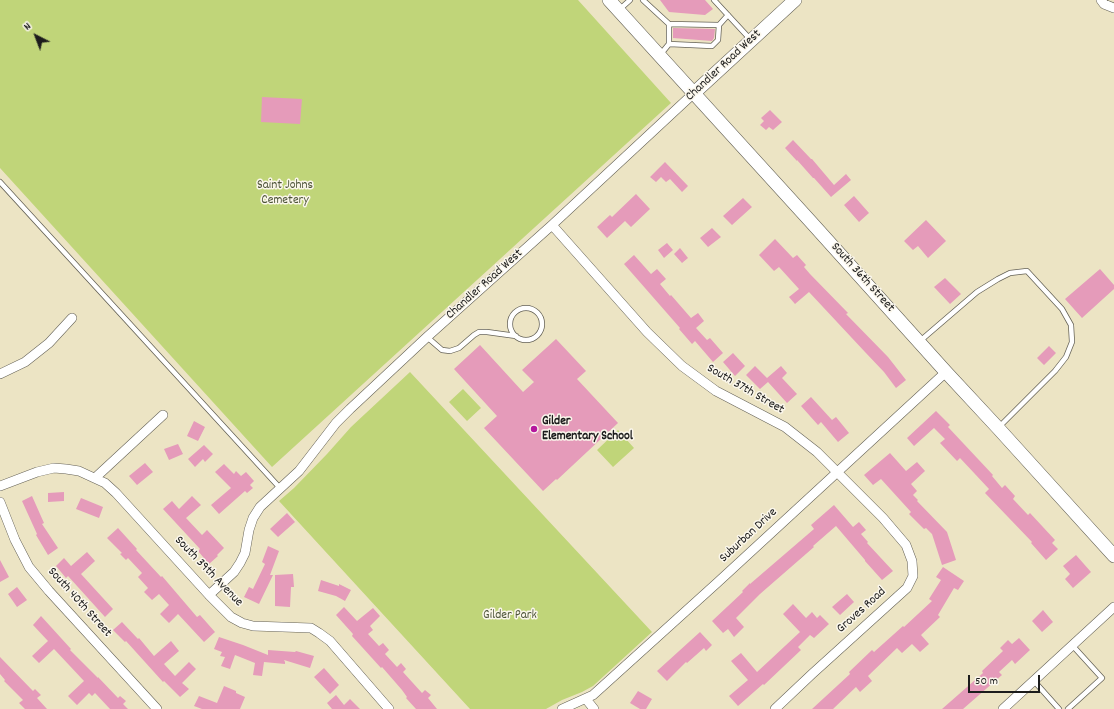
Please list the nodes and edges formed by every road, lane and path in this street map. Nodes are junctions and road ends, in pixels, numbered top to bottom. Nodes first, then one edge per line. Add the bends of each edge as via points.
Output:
1 (609, 0) edge
2 (630, 0) edge
3 (643, 0) edge
4 (714, 0) edge
5 (795, 0) edge
6 (1101, 0) edge
7 (1114, 8) edge
8 (619, 10) junction
9 (728, 15) junction
10 (669, 24) junction
11 (719, 25) junction
12 (683, 39) dead end
13 (751, 40) junction
14 (669, 44) junction
15 (683, 45) junction
16 (660, 55) junction
17 (694, 93) junction
18 (0, 182) edge
19 (552, 225) junction
20 (72, 318) dead end
21 (516, 336) junction
22 (427, 338) junction
23 (919, 342) junction
24 (946, 372) junction
25 (0, 374) edge
26 (163, 415) dead end
27 (998, 428) junction
28 (837, 472) junction
29 (95, 478) junction
30 (0, 486) edge
31 (280, 488) junction
32 (0, 502) edge
33 (883, 518) joint
34 (1114, 556) edge
35 (209, 595) junction
36 (1114, 607) edge
37 (1072, 645) junction
38 (1034, 681) junction
39 (586, 699) junction
40 (157, 709) edge
41 (388, 709) edge
42 (562, 709) edge
43 (594, 709) edge
44 (775, 709) edge
45 (1003, 709) edge
46 (1059, 709) edge
47 (1068, 709) edge

1 - 8 main road, South 36th Street
2 - 8 lane
3 - 10 lane
4 - 9 lane
5 - 13 main road, Chandler Road West
6 - 7 street
8 - 16 main road, South 36th Street
9 - 11 lane
9 - 13 lane
10 - 11 lane via 694,27
10 - 14 lane
11 - 15 lane via 718,40 712,46 693,42
12 - 15 lane
13 - 17 main road, Chandler Road West
14 - 15 lane
14 - 16 lane
16 - 17 main road, South 36th Street
17 - 19 street, Chandler Road West
17 - 23 main road, South 36th Street
18 - 31 lane
19 - 22 street, Chandler Road West
19 - 28 street, South 37th Street via 647,332 682,366 716,391 785,427 817,452
20 - 25 street via 49,343 25,362
21 - 21 lane via 526,340 537,336 542,327 537,311 522,308 514,313 510,328
21 - 22 lane via 479,332 459,348 450,351 442,350
22 - 31 street, Chandler Road West via 336,423 299,471
23 - 24 main road, South 36th Street
23 - 27 lane via 977,292 1010,273 1027,271 1062,309 1071,325 1072,342 1066,357
24 - 27 main road, South 36th Street
24 - 28 street, Suburban Drive
26 - 29 street
27 - 34 main road, South 36th Street
28 - 33 street, South 37th Street
28 - 39 street, Suburban Drive via 712,588
29 - 30 street, South 39th Avenue via 79,471 54,468
29 - 35 street, South 39th Avenue via 116,493
31 - 35 street, Chandler Road West via 260,507 253,518 245,552 234,572
32 - 40 street, South 40th Street via 29,567
33 - 44 street, Groves Road via 906,545 912,561 913,576 907,588
35 - 41 street, South 39th Avenue via 231,617 242,623 253,626 311,628 319,633 330,641
36 - 37 street
37 - 38 street
37 - 47 lane via 1102,678
38 - 45 street
38 - 46 lane
39 - 42 street, Suburban Drive
39 - 43 street

